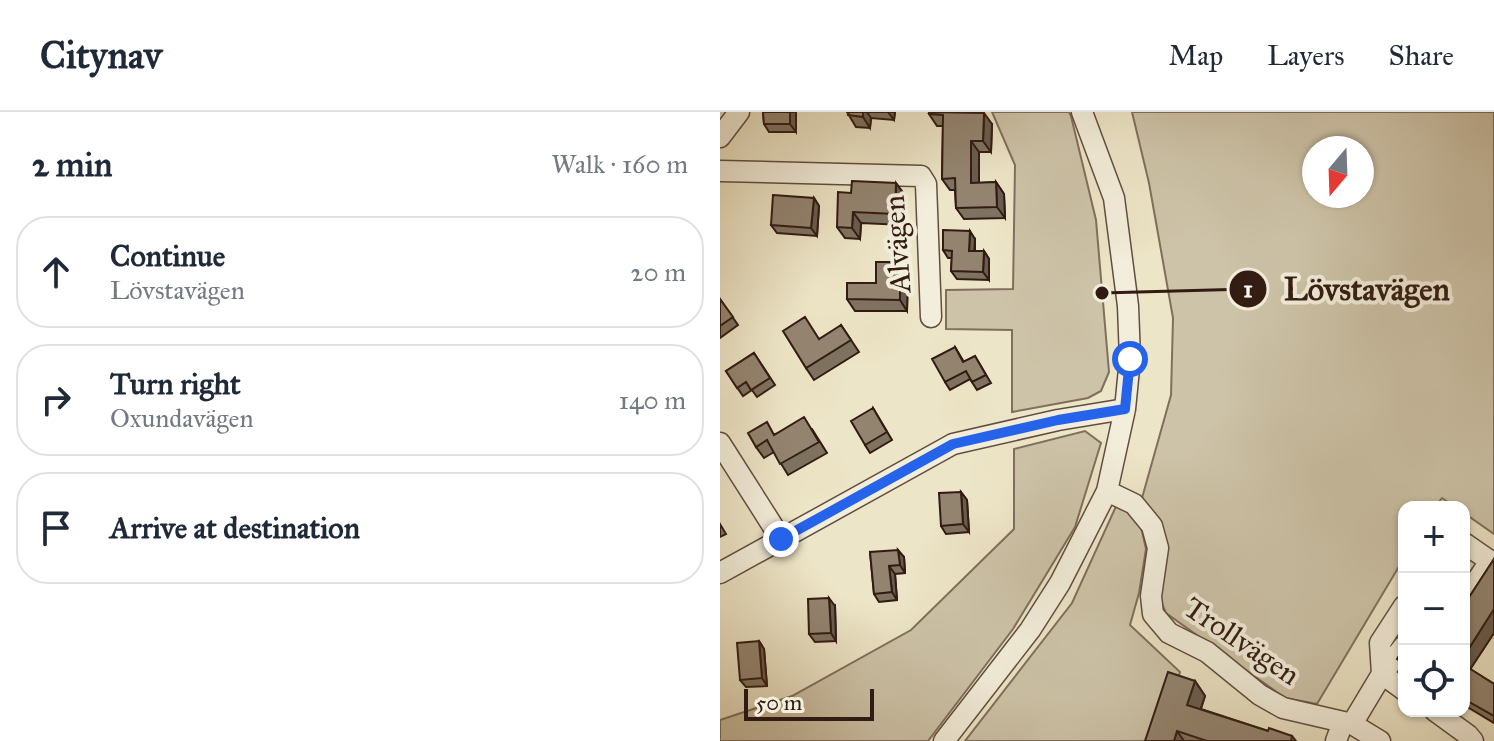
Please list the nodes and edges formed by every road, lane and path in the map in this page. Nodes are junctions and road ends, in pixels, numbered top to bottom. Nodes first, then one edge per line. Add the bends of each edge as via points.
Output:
1 (739, 112) edge
2 (1082, 112) edge
3 (720, 137) edge
4 (720, 171) edge
5 (931, 317) dead end
6 (1125, 409) junction
7 (720, 443) edge
8 (1107, 491) junction
9 (781, 539) junction
10 (1470, 547) edge
11 (720, 573) edge
12 (1470, 591) edge
13 (1398, 615) edge
14 (1398, 654) edge
15 (1382, 674) junction
16 (1398, 686) edge
17 (1443, 717) edge
18 (1344, 729) edge
19 (944, 741) edge
20 (1380, 741) edge
21 (1473, 741) edge

1 - 3 street
2 - 6 street via 1114,198 1128,306
4 - 5 street, Alvägen via 921,176 926,184
6 - 8 street
6 - 9 street via 953,444
7 - 9 street
8 - 18 street, Trollvägen via 1134,504 1152,526 1158,548 1153,614 1169,633 1207,652 1283,708
8 - 19 street via 1030,630
9 - 11 street
10 - 12 street via 1490,561
13 - 15 street via 1380,643
14 - 15 street
15 - 16 street
15 - 18 street
17 - 21 street
18 - 20 street, Trollvägen

